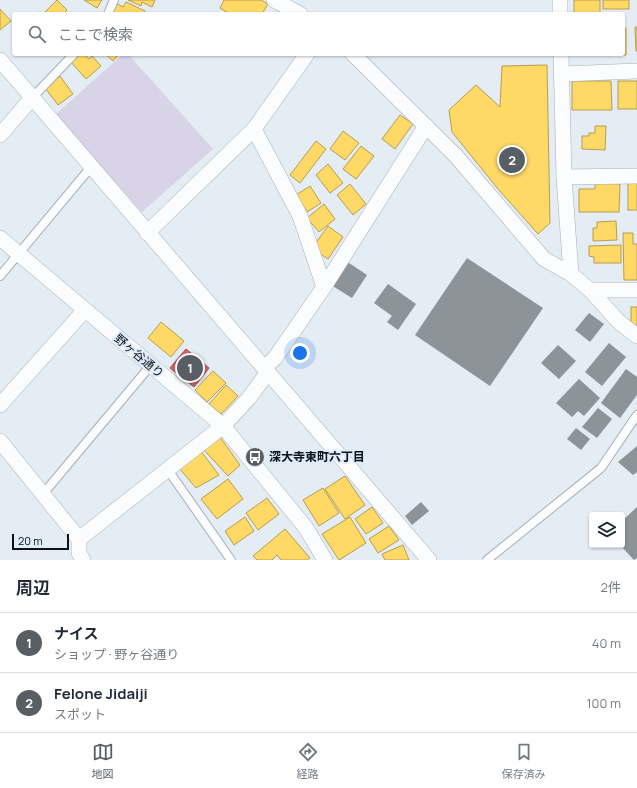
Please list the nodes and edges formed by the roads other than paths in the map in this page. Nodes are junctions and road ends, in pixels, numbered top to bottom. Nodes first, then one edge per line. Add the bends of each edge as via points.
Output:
1 (114, 0) edge
2 (274, 0) edge
3 (560, 0) edge
4 (109, 12) edge
5 (296, 12) edge
6 (560, 12) edge
7 (72, 56) edge
8 (306, 56) edge
9 (355, 56) edge
10 (561, 56) edge
11 (0, 60) edge
12 (637, 72) edge
13 (562, 74) junction
14 (32, 98) junction
15 (426, 126) junction
16 (254, 129) junction
17 (0, 135) edge
18 (91, 167) junction
19 (637, 176) edge
20 (564, 177) junction
21 (146, 233) junction
22 (0, 238) edge
23 (18, 254) junction
24 (571, 274) junction
25 (0, 276) edge
26 (324, 287) junction
27 (590, 290) junction
28 (637, 290) edge
29 (84, 311) junction
30 (637, 336) edge
31 (151, 365) junction
32 (266, 370) junction
33 (0, 405) edge
34 (637, 415) edge
35 (223, 426) junction
36 (0, 440) edge
37 (168, 470) junction
38 (43, 494) junction
39 (78, 553) edge
40 (231, 560) edge
41 (325, 560) edge
42 (429, 560) edge
43 (487, 560) edge

1 - 4 lane
2 - 5 street
3 - 6 street
7 - 14 lane
8 - 16 street
9 - 15 street
10 - 13 street
11 - 14 street
12 - 13 street
13 - 20 street
14 - 17 street
14 - 18 street
15 - 24 street via 456,156 544,259
15 - 26 street
16 - 21 street
16 - 26 street via 300,216
18 - 21 street
18 - 23 lane
19 - 20 street
20 - 24 street
21 - 32 street
22 - 23 street, 野ヶ谷通り
23 - 25 lane
23 - 29 street, 野ヶ谷通り
24 - 27 street
26 - 32 street
27 - 28 street
27 - 30 street via 619,322
29 - 31 street, 野ヶ谷通り
29 - 33 street
31 - 35 street, 野ヶ谷通り
31 - 38 lane
32 - 35 street via 249,398
32 - 42 street
34 - 43 lane via 601,468
35 - 37 street
35 - 41 street, 野ヶ谷通り via 306,528
36 - 38 street
37 - 39 street
37 - 40 lane
38 - 39 street

